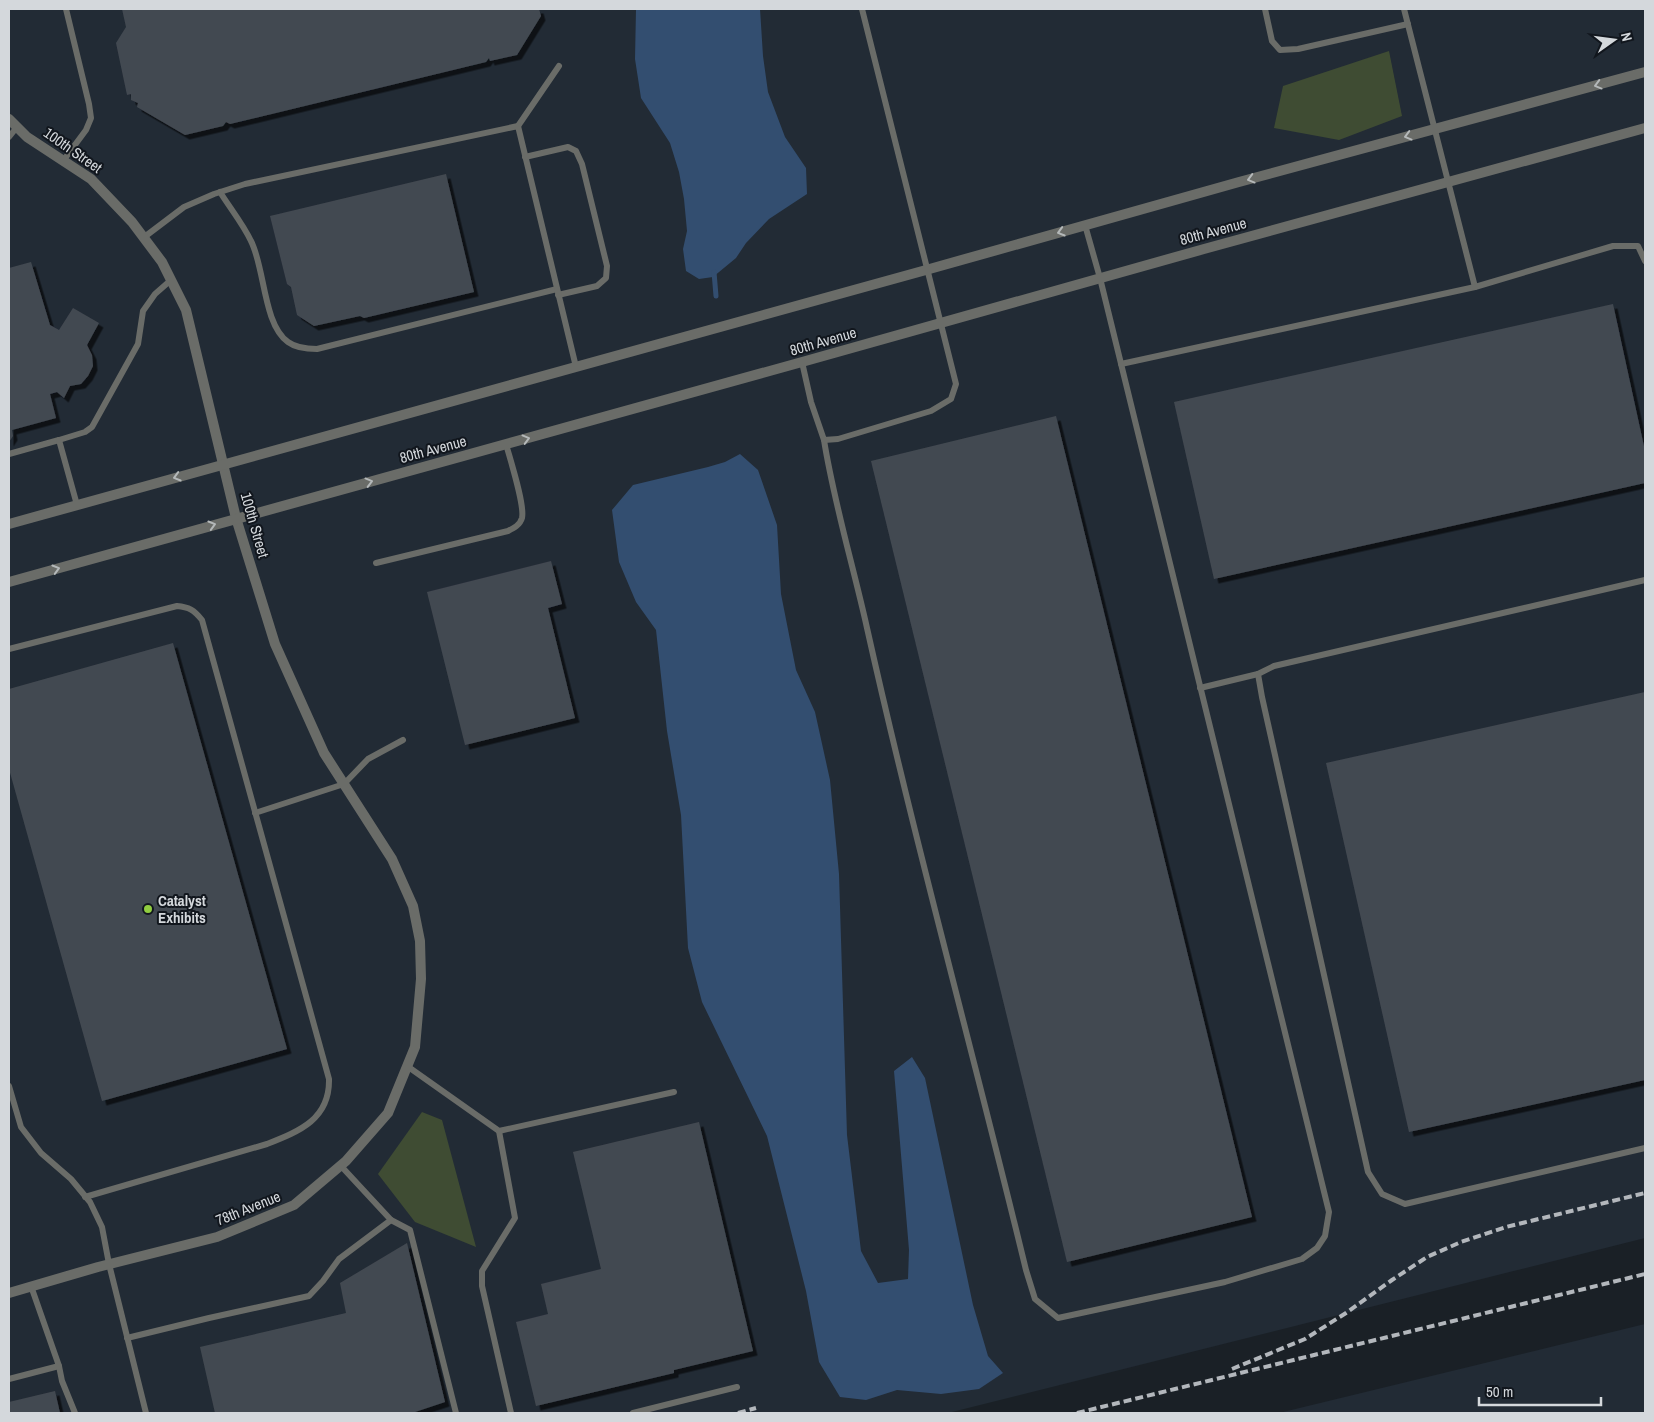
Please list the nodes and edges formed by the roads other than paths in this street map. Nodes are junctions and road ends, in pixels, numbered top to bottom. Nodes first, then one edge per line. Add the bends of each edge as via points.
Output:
1 (66, 9) edge
2 (862, 9) edge
3 (1265, 9) edge
4 (1404, 9) edge
5 (1408, 24) junction
6 (559, 66) dead end
7 (1645, 72) edge
8 (9, 119) edge
9 (518, 126) junction
10 (17, 127) junction
11 (1645, 128) edge
12 (1434, 129) junction
13 (9, 137) edge
14 (525, 157) junction
15 (63, 161) junction
16 (1449, 182) junction
17 (220, 192) junction
18 (1084, 225) junction
19 (143, 238) junction
20 (1645, 261) edge
21 (926, 270) junction
22 (1100, 278) junction
23 (170, 280) junction
24 (1475, 287) junction
25 (558, 292) junction
26 (941, 323) junction
27 (802, 362) junction
28 (1121, 364) junction
29 (576, 367) junction
30 (59, 440) junction
31 (824, 440) junction
32 (506, 444) junction
33 (9, 454) edge
34 (224, 464) junction
35 (77, 505) junction
36 (236, 518) junction
37 (9, 524) edge
38 (376, 563) dead end
39 (1645, 580) edge
40 (9, 582) edge
41 (9, 649) edge
42 (1258, 674) junction
43 (1200, 688) junction
44 (403, 740) dead end
45 (344, 784) junction
46 (255, 813) junction
47 (422, 979) joint
48 (407, 1066) junction
49 (9, 1086) edge
50 (674, 1092) dead end
51 (499, 1130) junction
52 (1645, 1148) edge
53 (341, 1166) junction
54 (85, 1197) junction
55 (391, 1220) junction
56 (108, 1264) junction
57 (31, 1286) junction
58 (9, 1292) edge
59 (128, 1338) junction
60 (59, 1366) junction
61 (9, 1379) edge
62 (737, 1387) dead end
63 (75, 1413) edge
64 (146, 1413) edge
65 (456, 1413) edge
66 (511, 1413) edge
67 (633, 1413) edge

1 - 15 lane via 90,118 86,130
2 - 21 lane
3 - 5 lane via 1272,41 1280,50 1298,49
4 - 5 lane
5 - 12 lane
6 - 9 lane
7 -> 12 street
8 - 10 street, 100th Street
9 - 14 lane
9 - 17 lane
10 - 13 lane
10 - 15 street, 100th Street
11 - 16 street, 80th Avenue
12 - 16 lane
12 -> 18 street
14 - 25 lane
14 - 25 lane via 568,147 576,151 608,266 606,278 597,286
15 - 19 street, 100th Street via 91,179
16 - 22 street, 80th Avenue
16 - 24 lane
17 - 19 lane via 184,207
17 - 25 lane via 252,241 268,308 278,331 288,342 304,349 317,349
18 -> 21 street
18 - 22 lane
19 - 23 street, 100th Street via 162,262
20 - 24 lane via 1638,246 1613,246
21 - 26 lane
21 - 29 street
22 - 26 street, 80th Avenue
22 - 28 lane
23 - 30 lane via 144,311 138,344 92,427
23 - 34 street, 100th Street via 186,310
24 - 28 lane
25 - 29 lane
26 - 27 street, 80th Avenue
26 - 31 lane via 956,384 951,399 931,411 838,439
27 - 31 lane
32 -> 27 street, 80th Avenue
28 - 43 lane
29 - 34 street
30 - 33 lane
30 - 35 lane
31 - 43 lane via 893,743 1026,1270 1035,1299 1058,1318 1225,1282 1302,1259 1317,1248 1325,1236 1329,1212
36 -> 32 street, 80th Avenue
32 - 38 lane via 522,506 522,518 517,527
34 -> 35 street
34 - 36 street, 100th Street
35 - 37 street
40 -> 36 street, 80th Avenue
36 - 45 street, 100th Street via 275,644 324,753
39 - 42 lane via 1274,666
41 - 46 lane via 177,606 194,611 202,620
42 - 43 lane
42 - 52 lane via 1368,1172 1382,1194 1405,1204
44 - 45 lane via 368,759
45 - 46 lane
45 - 47 street, 100th Street via 392,859 413,906 420,941
46 - 54 lane via 329,1079 326,1104 314,1119 292,1135
47 - 48 street, 78th Avenue via 415,1047
48 - 51 lane
48 - 53 street, 78th Avenue via 388,1113
49 - 54 lane via 20,1127 41,1154 71,1179
50 - 51 lane
51 - 66 lane via 515,1218 482,1271 482,1286
53 - 55 lane
53 - 56 street, 78th Avenue via 294,1205 218,1237
54 - 56 lane via 102,1227
55 - 59 lane via 339,1259 308,1296
55 - 65 lane via 410,1230
56 - 57 street, 78th Avenue
56 - 59 lane
57 - 58 street, 78th Avenue
57 - 60 lane
59 - 64 lane
60 - 61 lane
60 - 63 lane
62 - 67 lane

